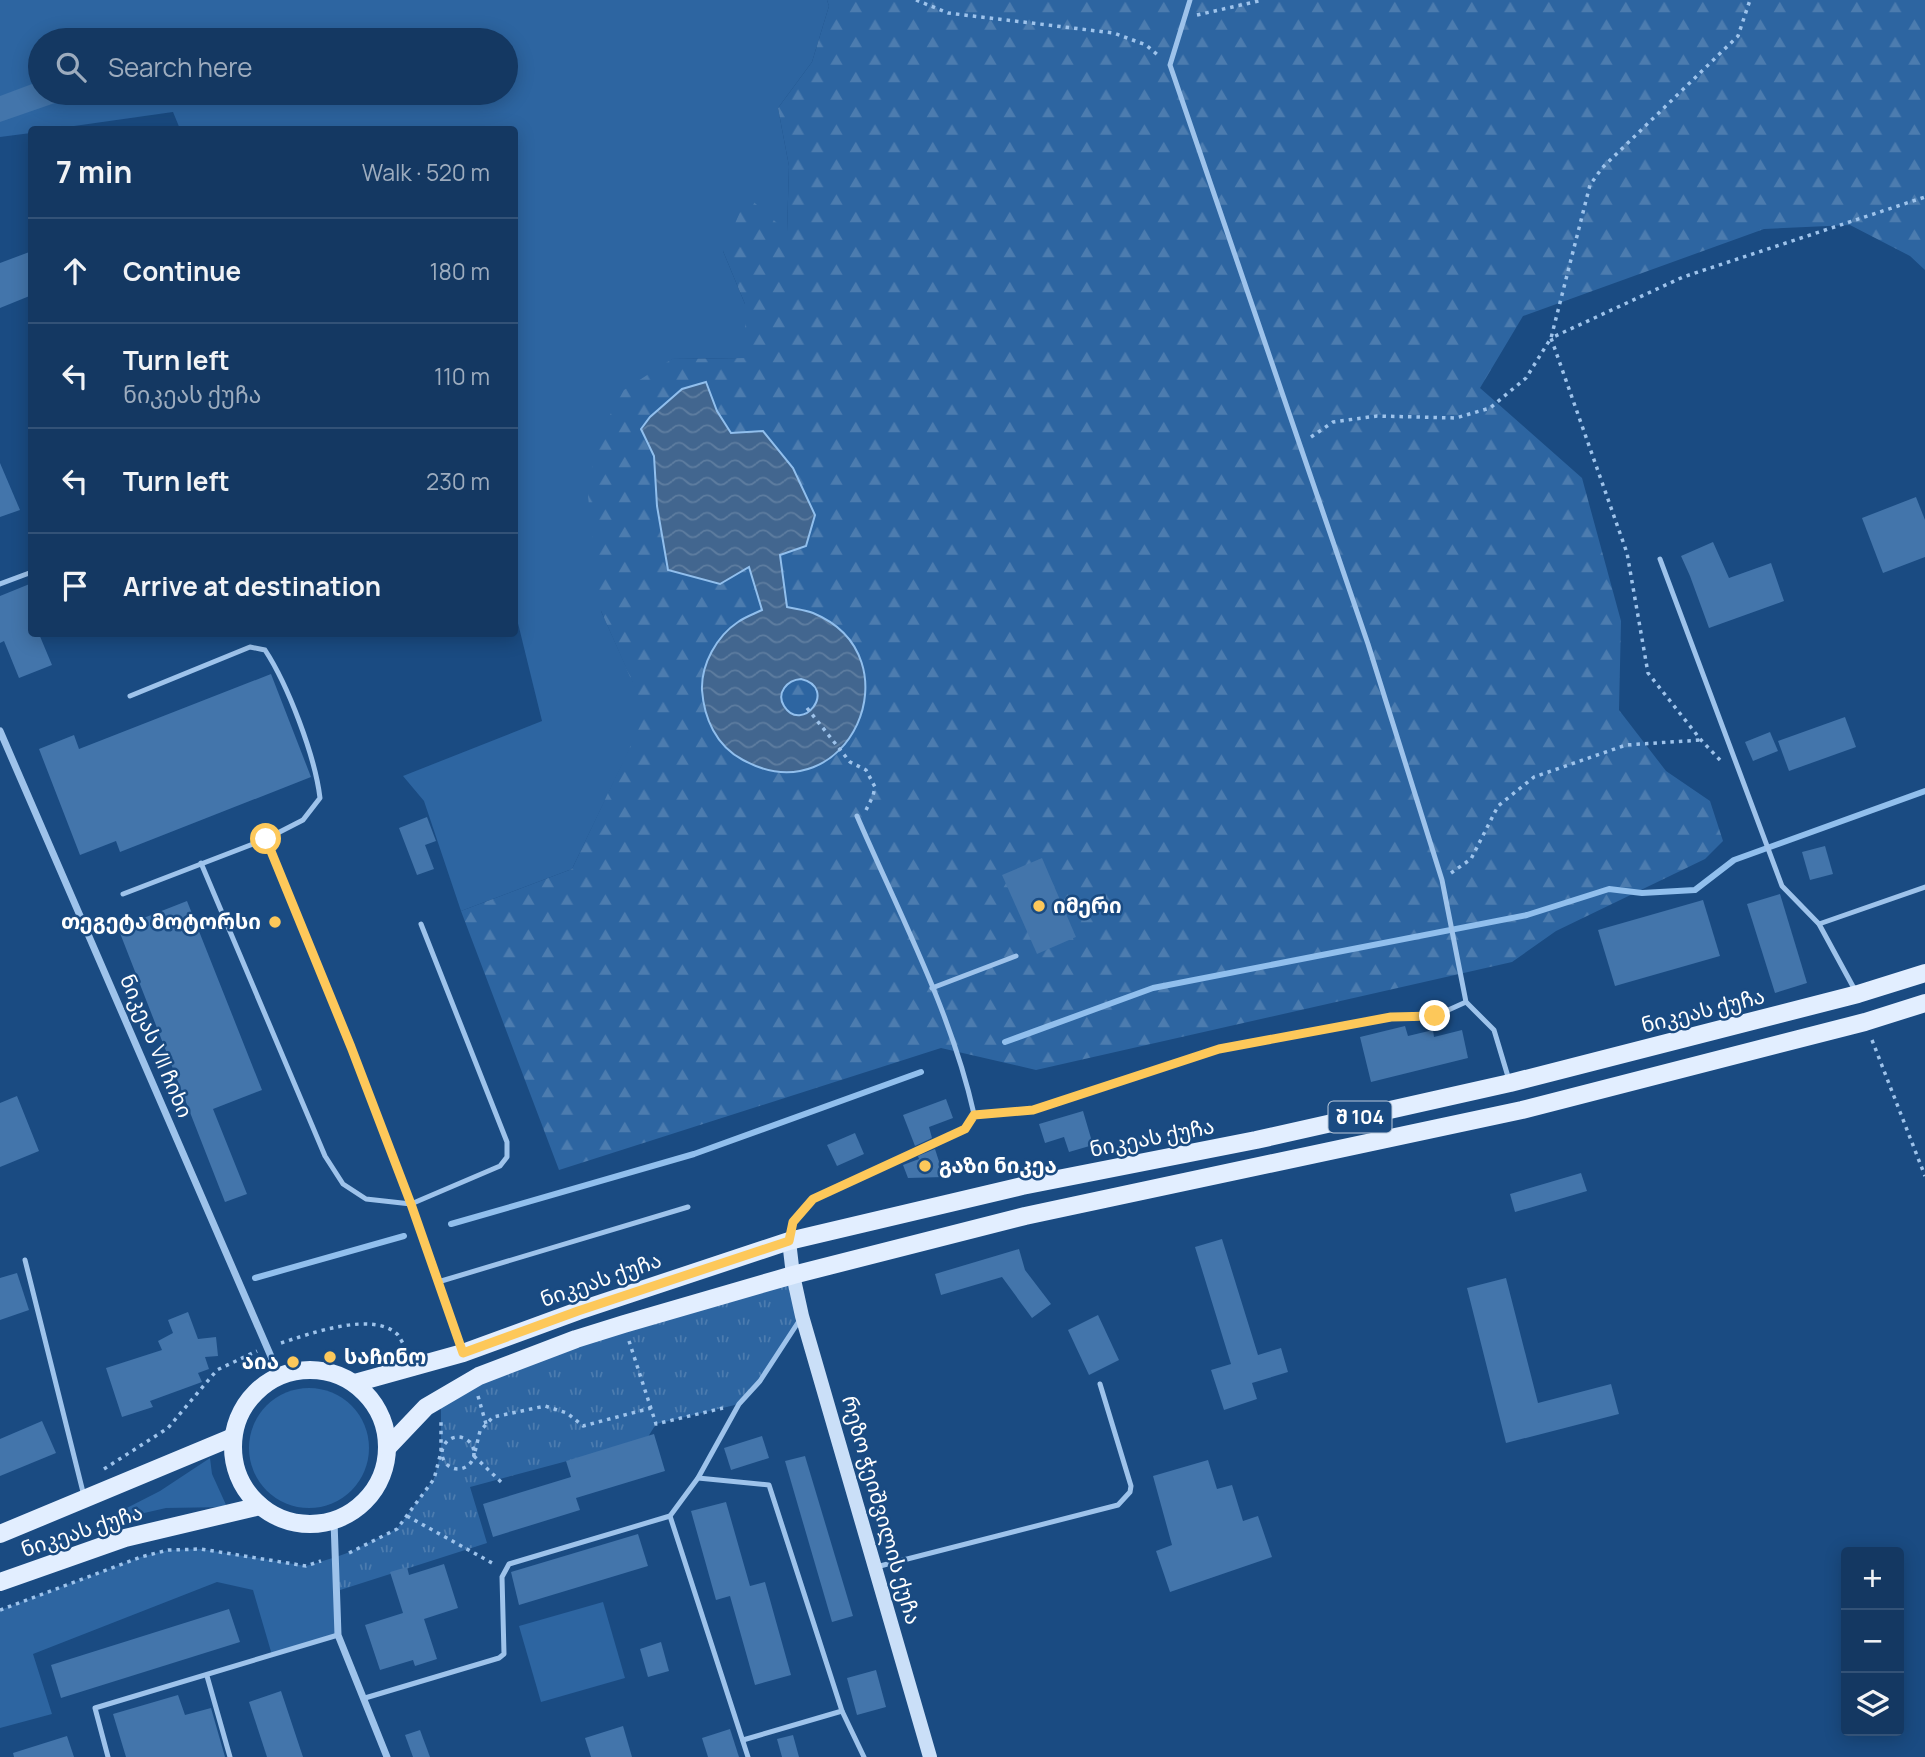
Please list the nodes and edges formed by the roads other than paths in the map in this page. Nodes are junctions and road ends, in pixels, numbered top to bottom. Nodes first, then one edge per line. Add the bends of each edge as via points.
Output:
1 (1190, 0) edge
2 (1660, 559) dead end
3 (28, 574) edge
4 (0, 584) edge
5 (130, 696) dead end
6 (0, 732) edge
7 (857, 816) road end
8 (266, 839) junction
9 (201, 863) junction
10 (1925, 887) edge
11 (123, 894) dead end
12 (421, 924) dead end
13 (1819, 924) junction
14 (1016, 956) dead end
15 (1925, 973) edge
16 (932, 988) junction
17 (1858, 994) junction
18 (1466, 1002) junction
19 (1925, 1003) edge
20 (1510, 1083) junction
21 (974, 1115) junction
22 (411, 1204) junction
23 (688, 1207) dead end
24 (789, 1241) junction
25 (24, 1261) dead end
26 (793, 1275) junction
27 (438, 1282) junction
28 (802, 1316) junction
29 (463, 1353) junction
30 (279, 1375) junction
31 (355, 1383) junction
32 (1100, 1384) dead end
33 (233, 1437) junction
34 (388, 1447) junction
35 (698, 1478) junction
36 (85, 1499) junction
37 (260, 1506) junction
38 (670, 1516) junction
39 (334, 1521) junction
40 (0, 1534) edge
41 (876, 1567) junction
42 (0, 1582) edge
43 (338, 1635) junction
44 (207, 1676) junction
45 (365, 1698) junction
46 (842, 1711) junction
47 (743, 1740) junction
48 (108, 1757) edge
49 (230, 1757) edge
50 (387, 1757) edge
51 (748, 1757) edge
52 (864, 1757) edge
53 (930, 1757) edge

1 - 18 lane via 1170,65 1368,644 1442,880
2 - 13 lane via 1782,886
3 - 4 lane
5 - 8 lane via 250,647 265,650 279,671 318,775 320,798 303,820
6 - 30 street, ნიკეას VII ჩიხი
7 - 16 lane
8 - 9 lane
8 - 22 lane
9 - 11 lane
9 - 22 lane via 325,1156 342,1184 366,1199
10 - 13 lane
12 - 22 lane via 507,1142 507,1157 500,1166
13 - 17 lane
14 - 16 lane
15 - 17 main road, ნიკეას ქუჩა / შ 104
16 - 21 lane via 967,1081
17 - 20 main road, ნიკეას ქუჩა / შ 104
18 - 20 lane via 1494,1030
18 - 21 lane via 1435,1016 1391,1017 1219,1049 1033,1110
19 - 26 main road, შ 104 via 1522,1110 1025,1216
20 - 24 main road, ნიკეას ქუჩა / შ 104 via 1023,1186
21 - 24 lane via 965,1129 813,1199 793,1222
22 - 27 lane
23 - 27 lane
24 - 26 main road, რეზო ჭეიშვილის ქუჩა
24 - 29 main road, ნიკეას ქუჩა
25 - 36 lane
26 - 28 main road, რეზო ჭეიშვილის ქუჩა
26 - 34 main road via 576,1339 473,1380 426,1407
27 - 29 lane
28 - 35 lane via 760,1381 739,1404
28 - 41 main road, რეზო ჭეიშვილის ქუჩა
29 - 31 main road, ნიკეას ქუჩა
30 - 31 main road via 306,1369 333,1373
30 - 33 main road via 257,1390 240,1411
31 - 34 main road via 384,1422
32 - 41 lane via 1130,1486 1118,1505
33 - 36 main road, ნიკეას ქუჩა
33 - 37 main road via 234,1464 244,1489
34 - 39 main road via 384,1471 373,1493 356,1510
35 - 38 lane
35 - 46 lane via 769,1485
36 - 40 main road, ნიკეას ქუჩა
37 - 39 main road via 286,1521 310,1525
37 - 42 main road, ნიკეას ქუჩა via 125,1538
38 - 45 lane via 509,1563 502,1577 504,1654
38 - 47 lane
39 - 43 street
41 - 53 main road, რეზო ჭეიშვილის ქუჩა
43 - 44 lane
43 - 45 street
44 - 48 lane via 95,1708
44 - 49 lane
45 - 50 street
46 - 47 lane
46 - 52 lane
47 - 51 lane

